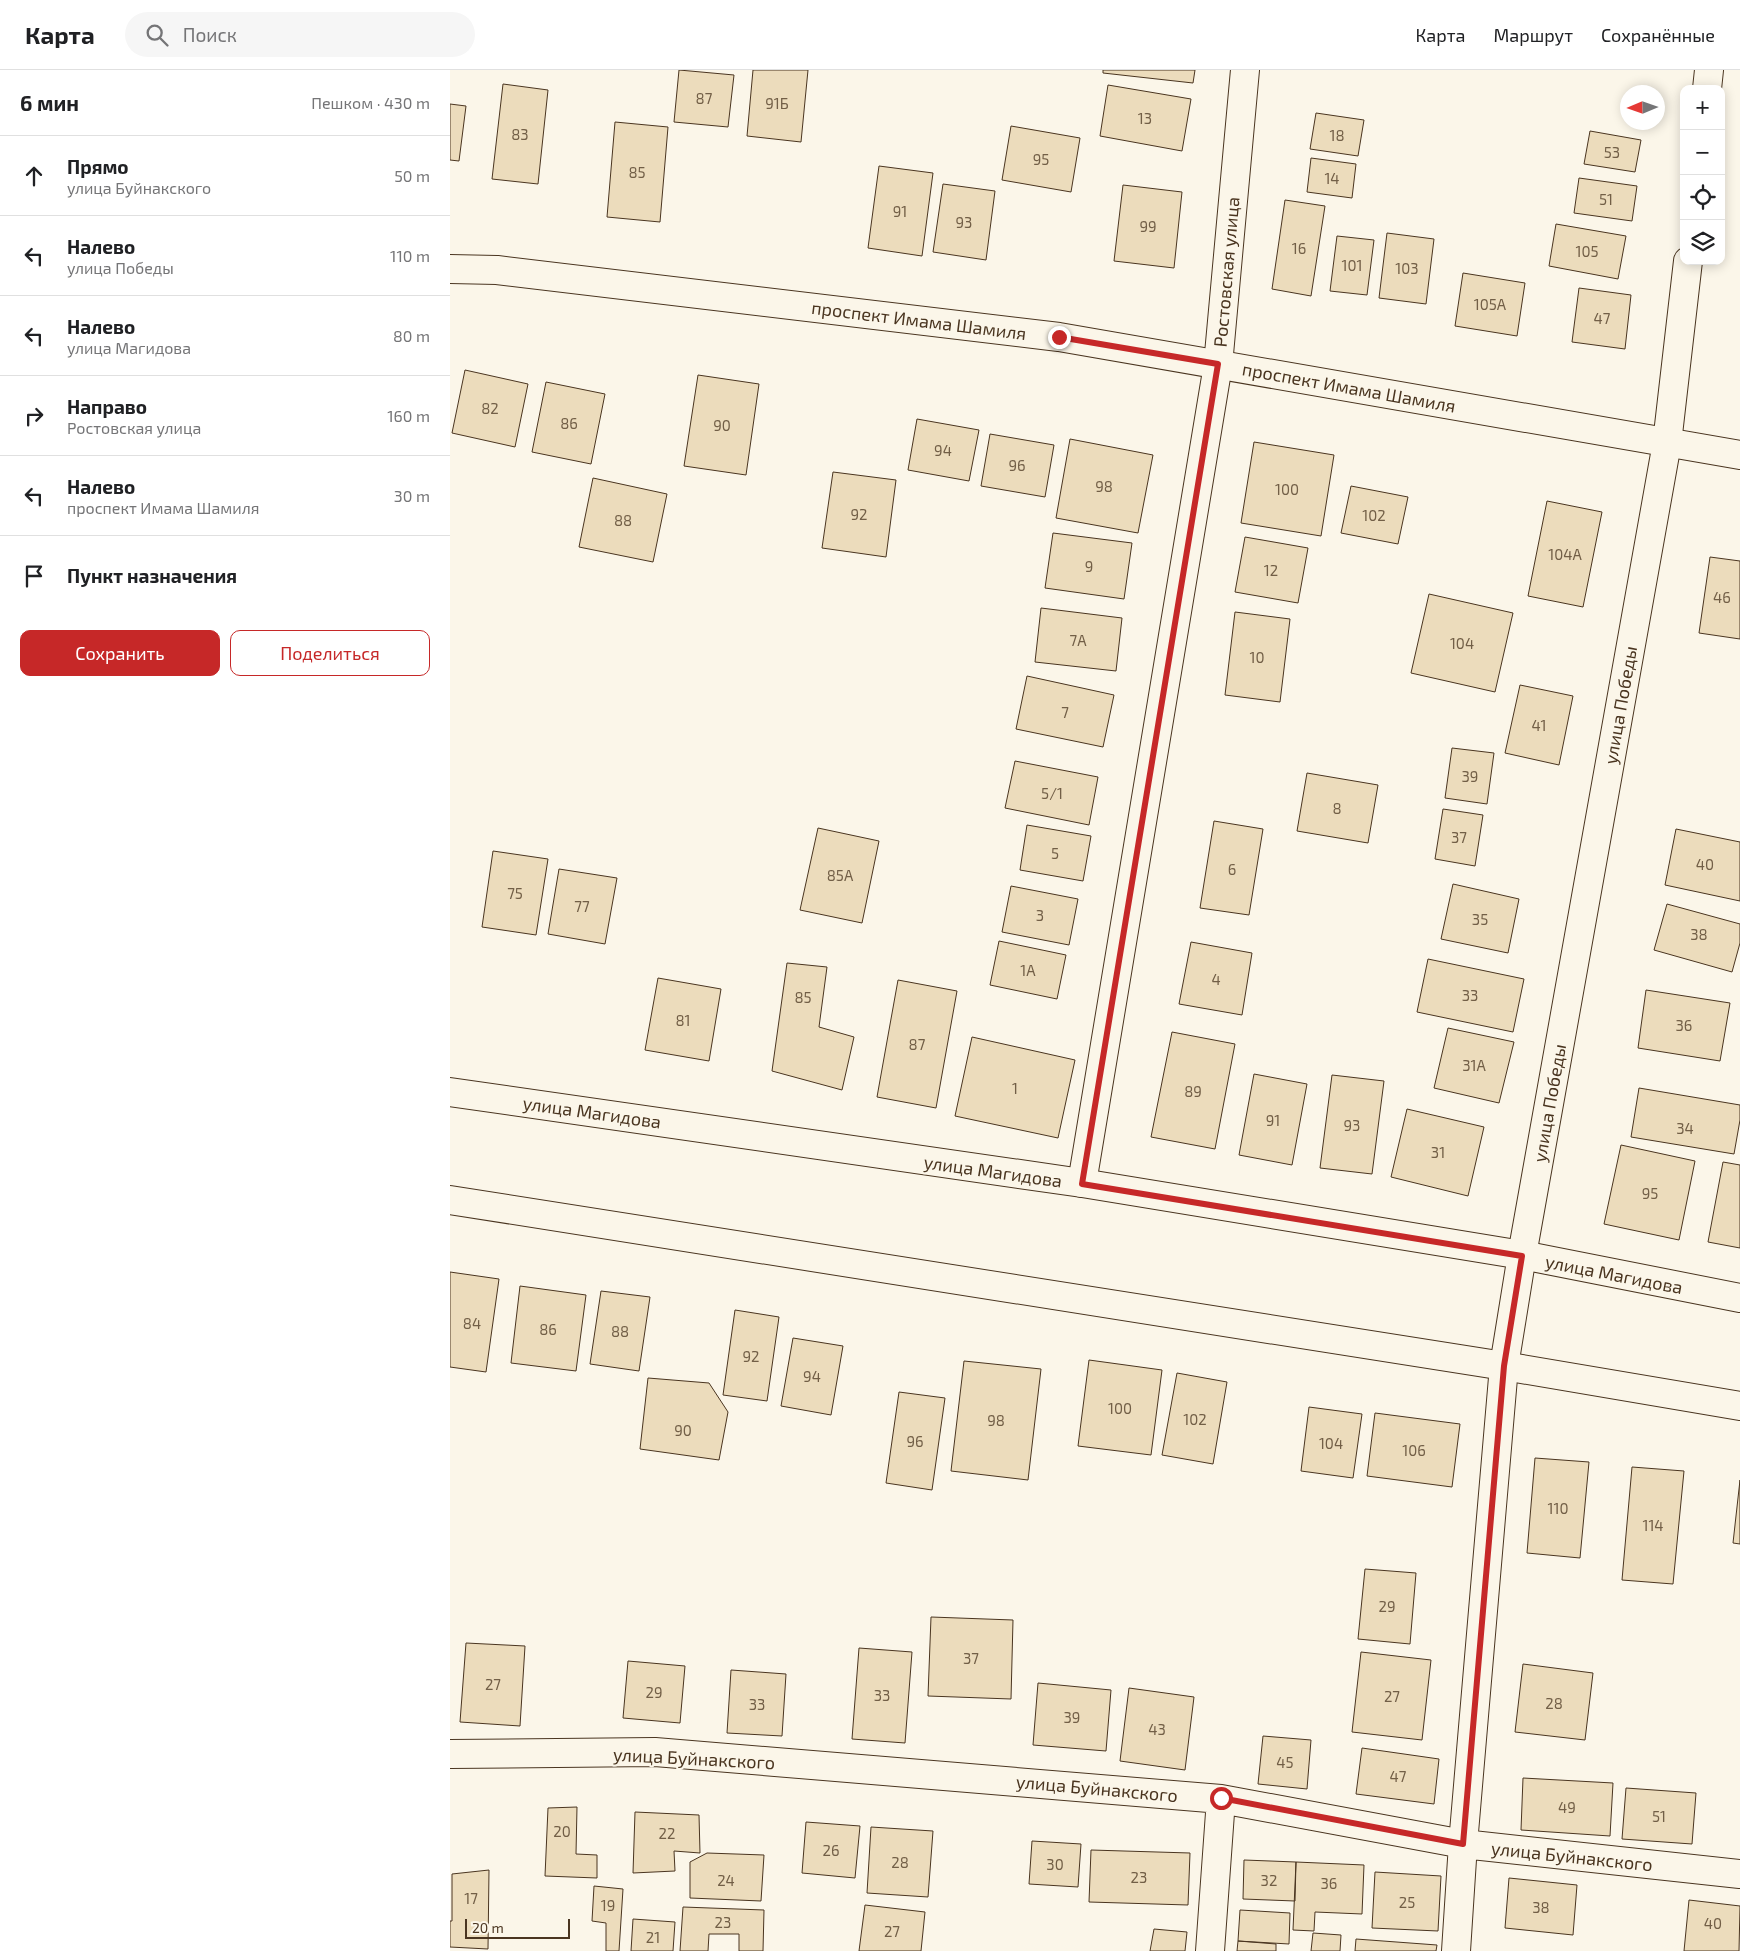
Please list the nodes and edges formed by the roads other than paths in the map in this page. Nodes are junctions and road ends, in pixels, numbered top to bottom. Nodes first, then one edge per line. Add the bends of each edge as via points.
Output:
1 (1245, 70) edge
2 (1709, 70) edge
3 (1707, 85) edge
4 (1688, 265) edge
5 (450, 269) edge
6 (1218, 364) junction
7 (1667, 443) junction
8 (1740, 455) edge
9 (450, 1092) edge
10 (1082, 1184) junction
11 (450, 1200) edge
12 (1522, 1256) junction
13 (1740, 1298) edge
14 (1504, 1366) junction
15 (1740, 1406) edge
16 (450, 1754) edge
17 (1221, 1798) junction
18 (1463, 1844) junction
19 (1740, 1874) edge
20 (1210, 1951) edge
21 (1456, 1951) edge

1 - 6 street, Ростовская улица
2 - 3 street
4 - 7 street, улица Победы
5 - 6 street, проспект Имама Шамиля via 497,270 1059,337
6 - 7 street, проспект Имама Шамиля
6 - 10 street, Ростовская улица
7 - 8 street, проспект Имама Шамиля
7 - 12 street, улица Победы
9 - 10 street, улица Магидова
10 - 12 street, улица Магидова
11 - 14 street
12 - 13 street, улица Магидова
12 - 14 street, улица Победы
14 - 15 street
14 - 18 street, улица Победы
16 - 17 street, улица Буйнакского via 655,1752
17 - 18 street, улица Буйнакского
17 - 20 street
18 - 19 street, улица Буйнакского
18 - 21 street, улица Победы

